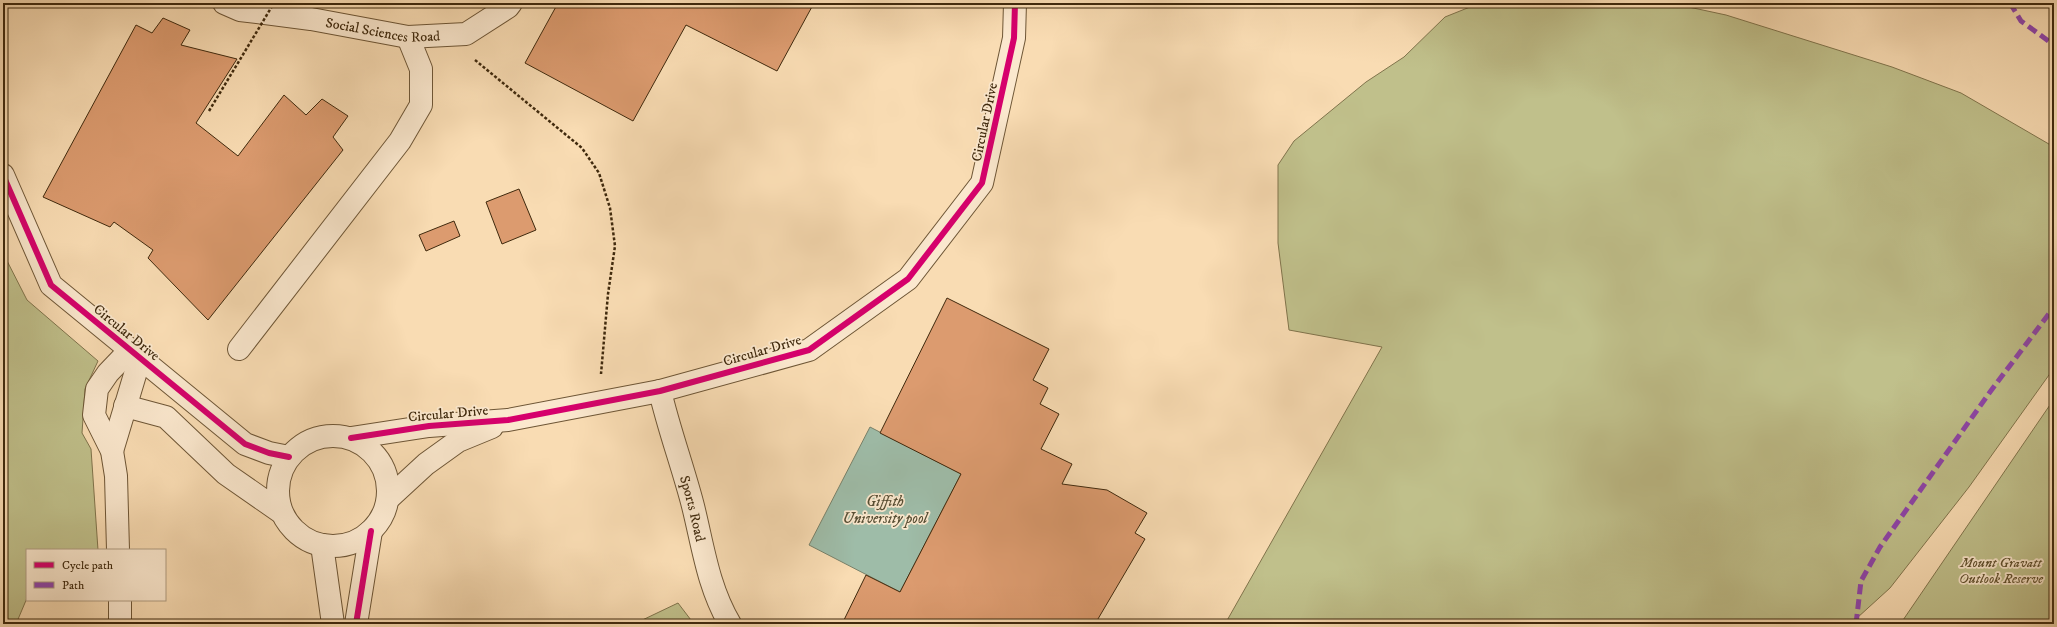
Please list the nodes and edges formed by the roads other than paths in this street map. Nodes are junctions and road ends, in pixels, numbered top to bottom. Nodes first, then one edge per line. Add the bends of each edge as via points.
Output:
1 (224, 3) edge
2 (511, 3) edge
3 (1015, 3) edge
4 (408, 37) junction
5 (3, 175) edge
6 (239, 349) dead end
7 (135, 354) junction
8 (660, 391) junction
9 (125, 406) junction
10 (508, 420) junction
11 (351, 438) junction
12 (112, 451) junction
13 (289, 457) junction
14 (388, 499) junction
15 (282, 513) junction
16 (371, 531) junction
17 (322, 545) junction
18 (118, 549) edge
19 (334, 624) edge
20 (356, 624) edge
21 (730, 624) edge

1 - 4 street, Social Sciences Road via 240,10 311,19
2 - 4 street, Social Sciences Road via 466,34
3 - 8 street, Circular Drive via 1014,38 982,184 908,279 809,350
4 - 6 street via 421,69 421,105 400,141
5 - 7 street, Circular Drive via 51,285
7 - 9 street
7 - 12 street via 108,373 97,390 94,415
7 - 13 street, Circular Drive via 245,444
8 - 10 street, Circular Drive
8 - 21 street, Sports Road via 692,504 711,584
9 - 12 street
9 - 15 street via 166,417 226,474
10 - 11 street, Circular Drive via 429,426
10 - 14 street, Circular Drive via 458,442 426,464
11 - 13 street via 338,435 317,438 298,447
11 - 14 street via 365,445 376,455 384,469
12 - 18 street via 116,476
13 - 15 street via 278,484 278,499
14 - 16 street via 384,511
15 - 17 street via 302,537
16 - 17 street via 353,542 333,546
16 - 20 street
17 - 19 street

